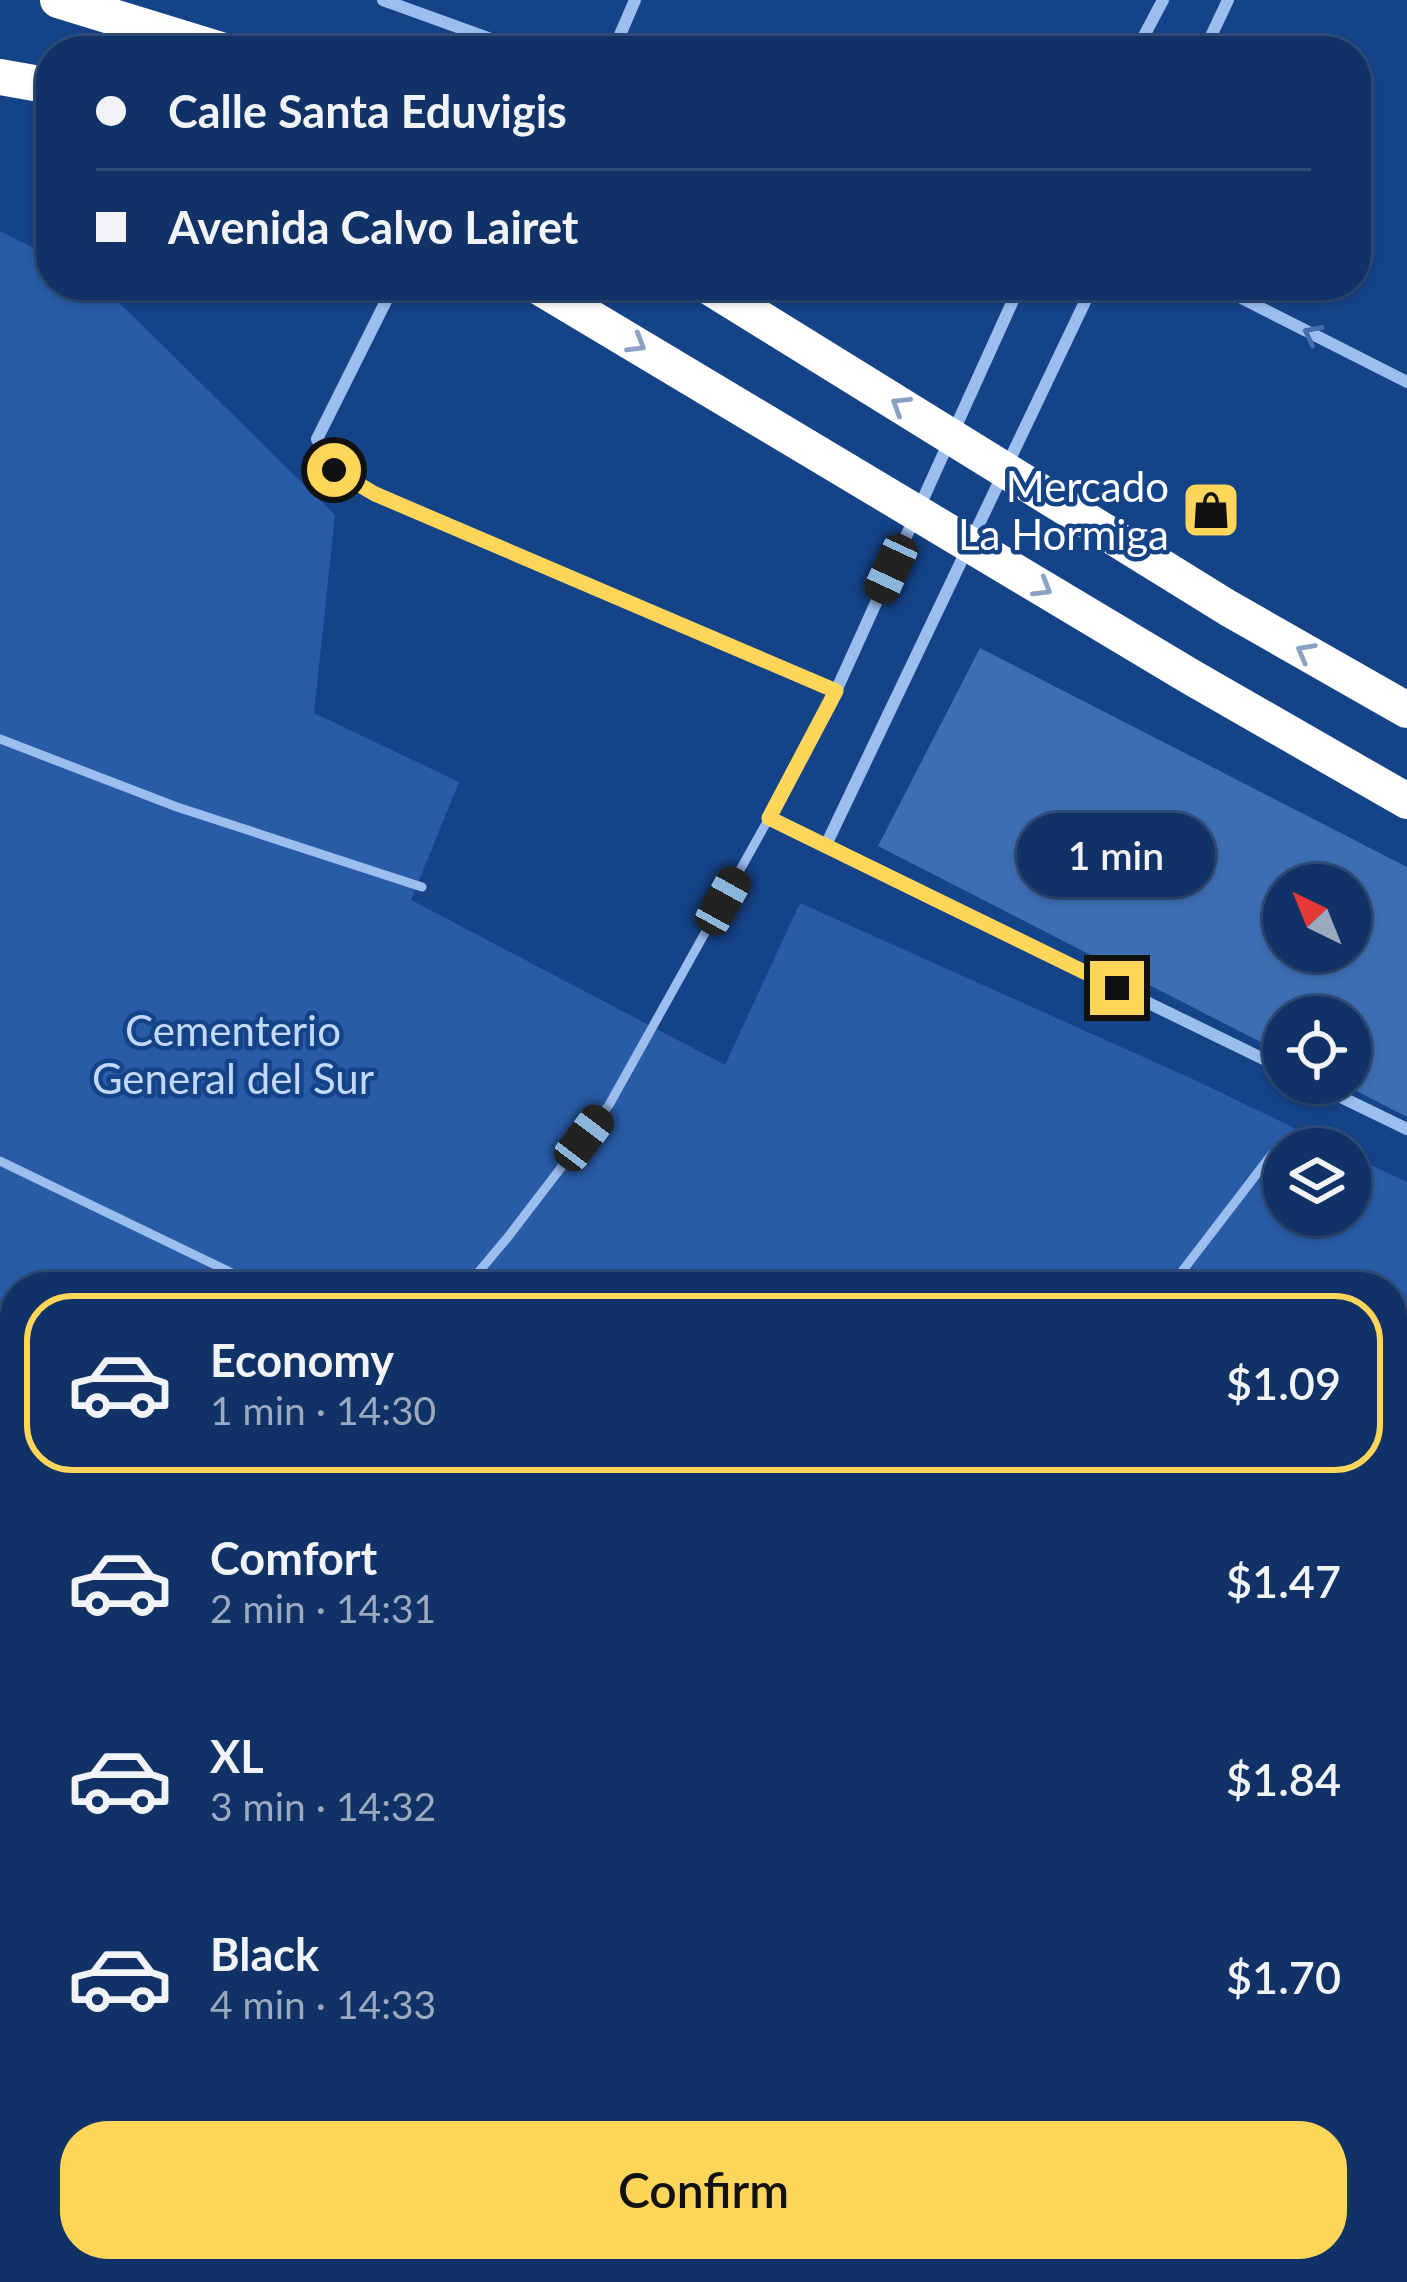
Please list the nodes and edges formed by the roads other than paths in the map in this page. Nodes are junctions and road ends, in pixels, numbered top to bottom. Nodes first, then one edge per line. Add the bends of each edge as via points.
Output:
1 (58, 0) edge
2 (383, 0) edge
3 (635, 0) edge
4 (1163, 0) edge
5 (1228, 0) edge
6 (175, 36) edge
7 (481, 36) edge
8 (620, 36) edge
9 (1144, 36) edge
10 (1211, 36) edge
11 (0, 77) edge
12 (36, 83) edge
13 (386, 300) edge
14 (561, 300) edge
15 (730, 300) edge
16 (1013, 300) edge
17 (1086, 300) edge
18 (1246, 300) edge
19 (1407, 382) edge
20 (836, 691) junction
21 (1407, 710) edge
22 (0, 739) edge
23 (1407, 801) edge
24 (769, 818) junction
25 (825, 847) junction
26 (422, 887) dead end
27 (1263, 1060) edge
28 (1355, 1104) edge
29 (1407, 1129) edge
30 (0, 1162) edge
31 (1263, 1166) edge
32 (230, 1272) edge
33 (479, 1272) edge
34 (1182, 1272) edge

1 - 6 highway
2 - 7 street
3 - 8 street
4 - 9 street
5 - 10 street
11 - 12 highway
13 - 20 street via 317,439 334,470
14 -> 23 highway, bridge
21 -> 15 highway, bridge
16 - 20 street
17 - 25 street
19 -> 18 street
20 - 24 street
22 - 26 lane
24 - 25 street
24 - 33 lane via 609,1105
25 - 27 street
28 - 29 street
30 - 32 lane
31 - 34 lane

